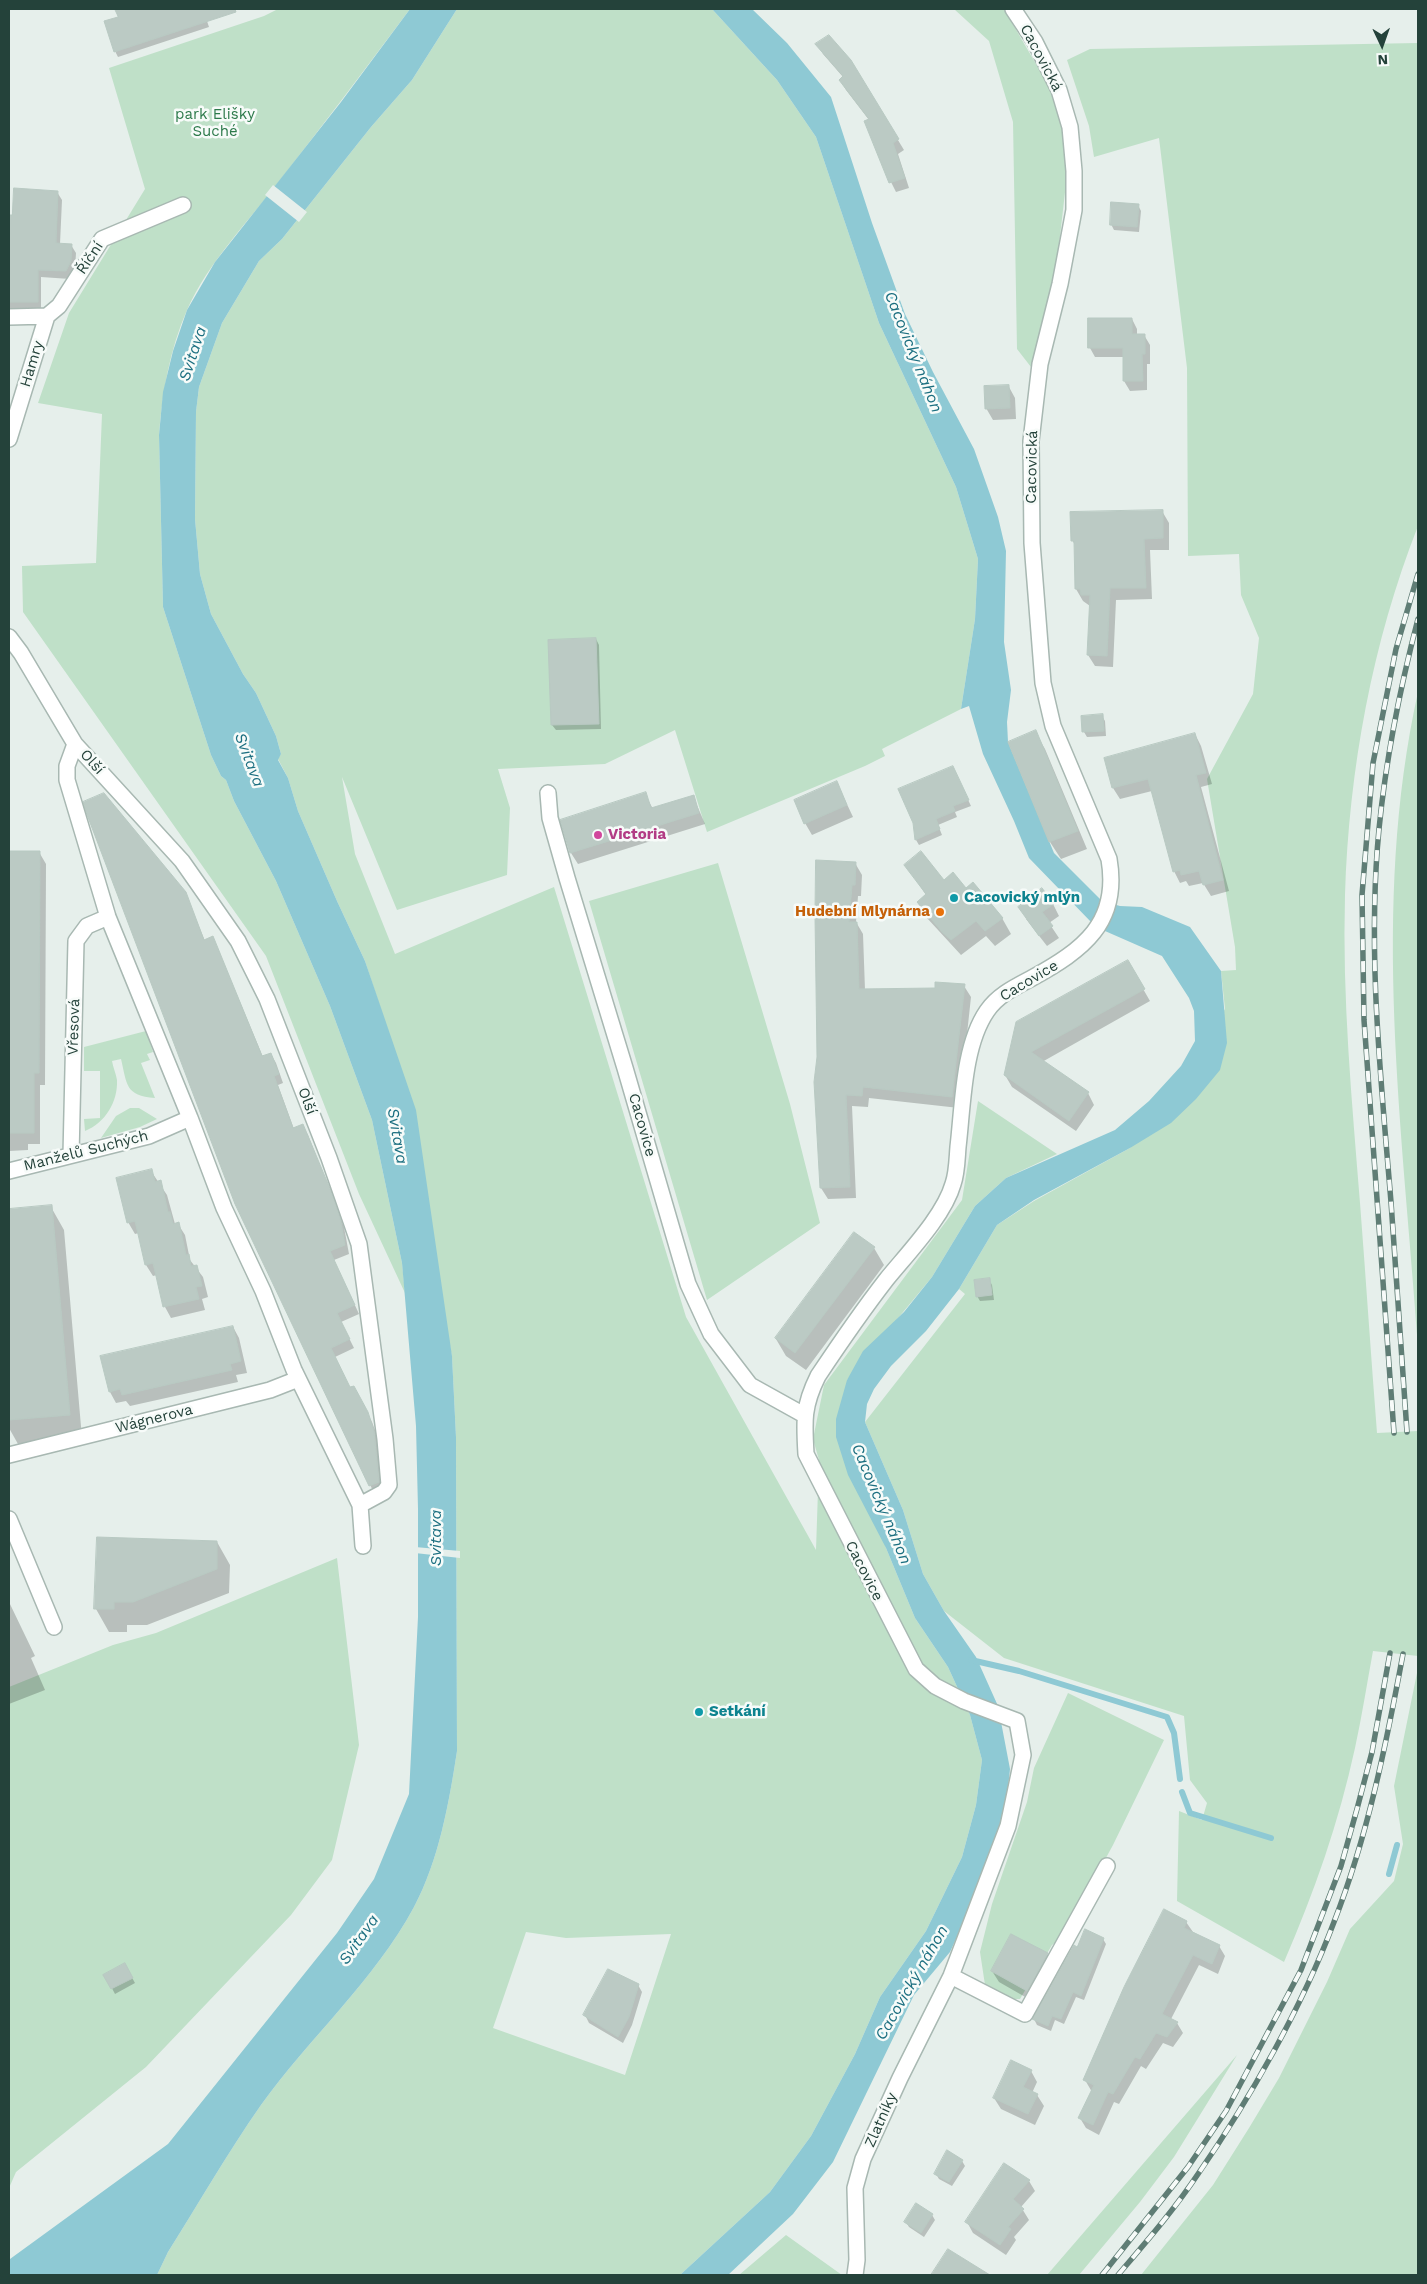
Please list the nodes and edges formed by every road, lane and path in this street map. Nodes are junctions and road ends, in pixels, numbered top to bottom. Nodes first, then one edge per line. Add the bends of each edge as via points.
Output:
1 (1014, 9) edge
2 (183, 204) dead end
3 (47, 316) junction
4 (9, 317) edge
5 (9, 439) edge
6 (9, 638) edge
7 (75, 744) junction
8 (548, 793) dead end
9 (108, 917) junction
10 (1098, 928) joint
11 (190, 1118) junction
12 (71, 1155) junction
13 (9, 1171) edge
14 (298, 1379) junction
15 (804, 1416) junction
16 (9, 1455) edge
17 (360, 1505) junction
18 (9, 1519) edge
19 (362, 1546) dead end
20 (54, 1627) dead end
21 (996, 1712) joint
22 (1107, 1866) dead end
23 (951, 1976) junction
24 (855, 2275) edge

1 - 10 street, Cacovická via 1055,82 1070,127 1074,210 1040,364 1031,441 1032,543 1043,683 1053,726 1109,859 1112,880 1110,903
2 - 3 street, Říční via 102,238 59,306
3 - 4 street
3 - 5 street, Hamry
6 - 7 street, Olší
7 - 9 street, Olší via 67,766 67,780
7 - 17 street, Olší via 182,861 238,941 267,999 330,1158 359,1244 385,1439 388,1485 384,1492
8 - 15 street, Cacovice via 550,818 567,878 688,1284 711,1334 750,1385
9 - 11 street, Olší
9 - 12 street, Vřesová via 87,926 76,941
10 - 15 street, Cacovice via 1060,962 992,1003 978,1024 969,1056 953,1185 933,1221 818,1376 809,1393
11 - 12 street, Manželů Suchých via 149,1136
11 - 14 street, Olší via 224,1208
12 - 13 street, Manželů Suchých
14 - 16 street, Wágnerova via 270,1390
14 - 17 street, Olší
15 - 21 street, Cacovice via 806,1454 916,1669 935,1686
17 - 19 street, Olší
18 - 20 street
21 - 23 street, Zlatníky via 1017,1721 1023,1755 1008,1826
22 - 23 street via 1025,2014
23 - 24 street, Zlatníky via 863,2159 855,2188

